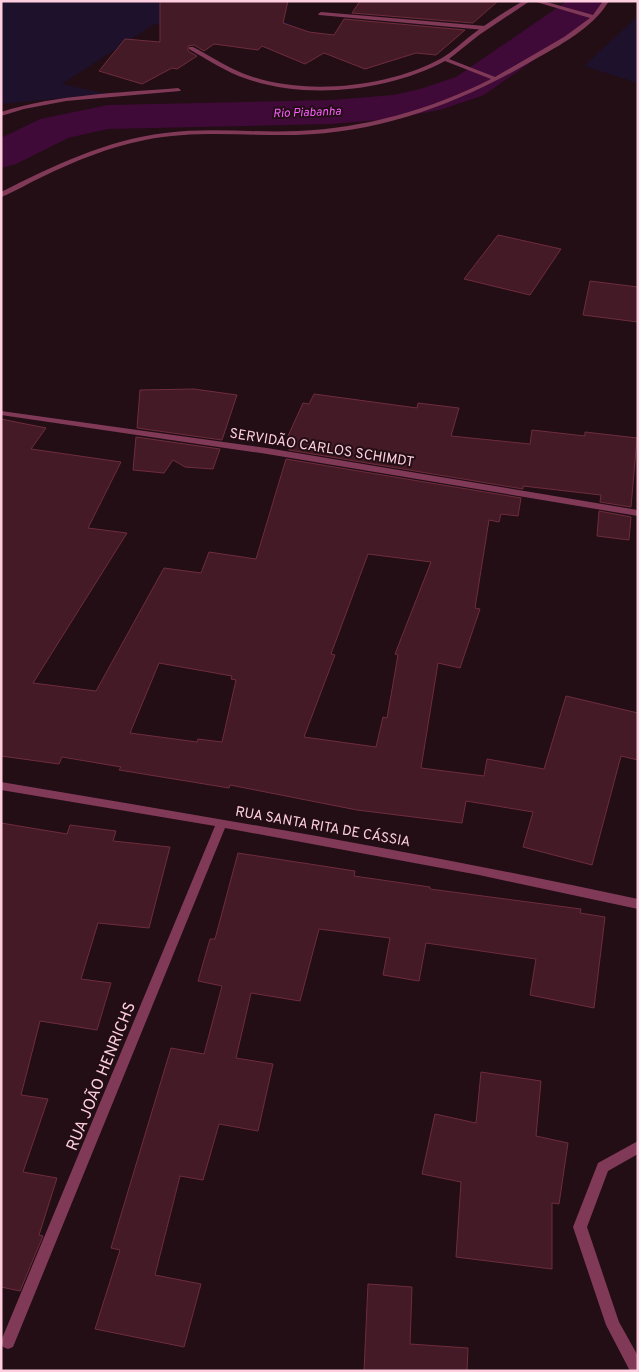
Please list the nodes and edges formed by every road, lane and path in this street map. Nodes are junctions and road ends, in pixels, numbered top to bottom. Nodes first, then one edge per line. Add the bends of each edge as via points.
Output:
1 (527, 1) edge
2 (536, 1) edge
3 (606, 1) edge
4 (321, 14) dead end
5 (594, 18) junction
6 (485, 28) junction
7 (191, 48) dead end
8 (445, 59) junction
9 (493, 78) junction
10 (178, 90) dead end
11 (1, 114) edge
12 (1, 195) edge
13 (1, 413) edge
14 (638, 514) edge
15 (1, 786) edge
16 (222, 823) junction
17 (638, 904) edge
18 (638, 1147) edge
19 (8, 1342) dead end
20 (638, 1371) edge

1 - 6 street
2 - 5 street
3 - 5 street
4 - 6 street
5 - 9 street via 566,38
6 - 8 street
7 - 8 street via 254,79 303,87 347,86 401,78
8 - 9 street
9 - 12 street via 420,112 347,130 193,133 125,142 49,169
10 - 11 street via 71,99
13 - 14 street, SERVIDÃO CARLOS SCHIMDT via 267,451
15 - 16 street, RUA SANTA RITA DE CÁSSIA
16 - 17 street, RUA SANTA RITA DE CÁSSIA via 504,874
16 - 19 street, RUA JOÃO HENRICHS
18 - 20 street via 603,1167 580,1227 613,1325

